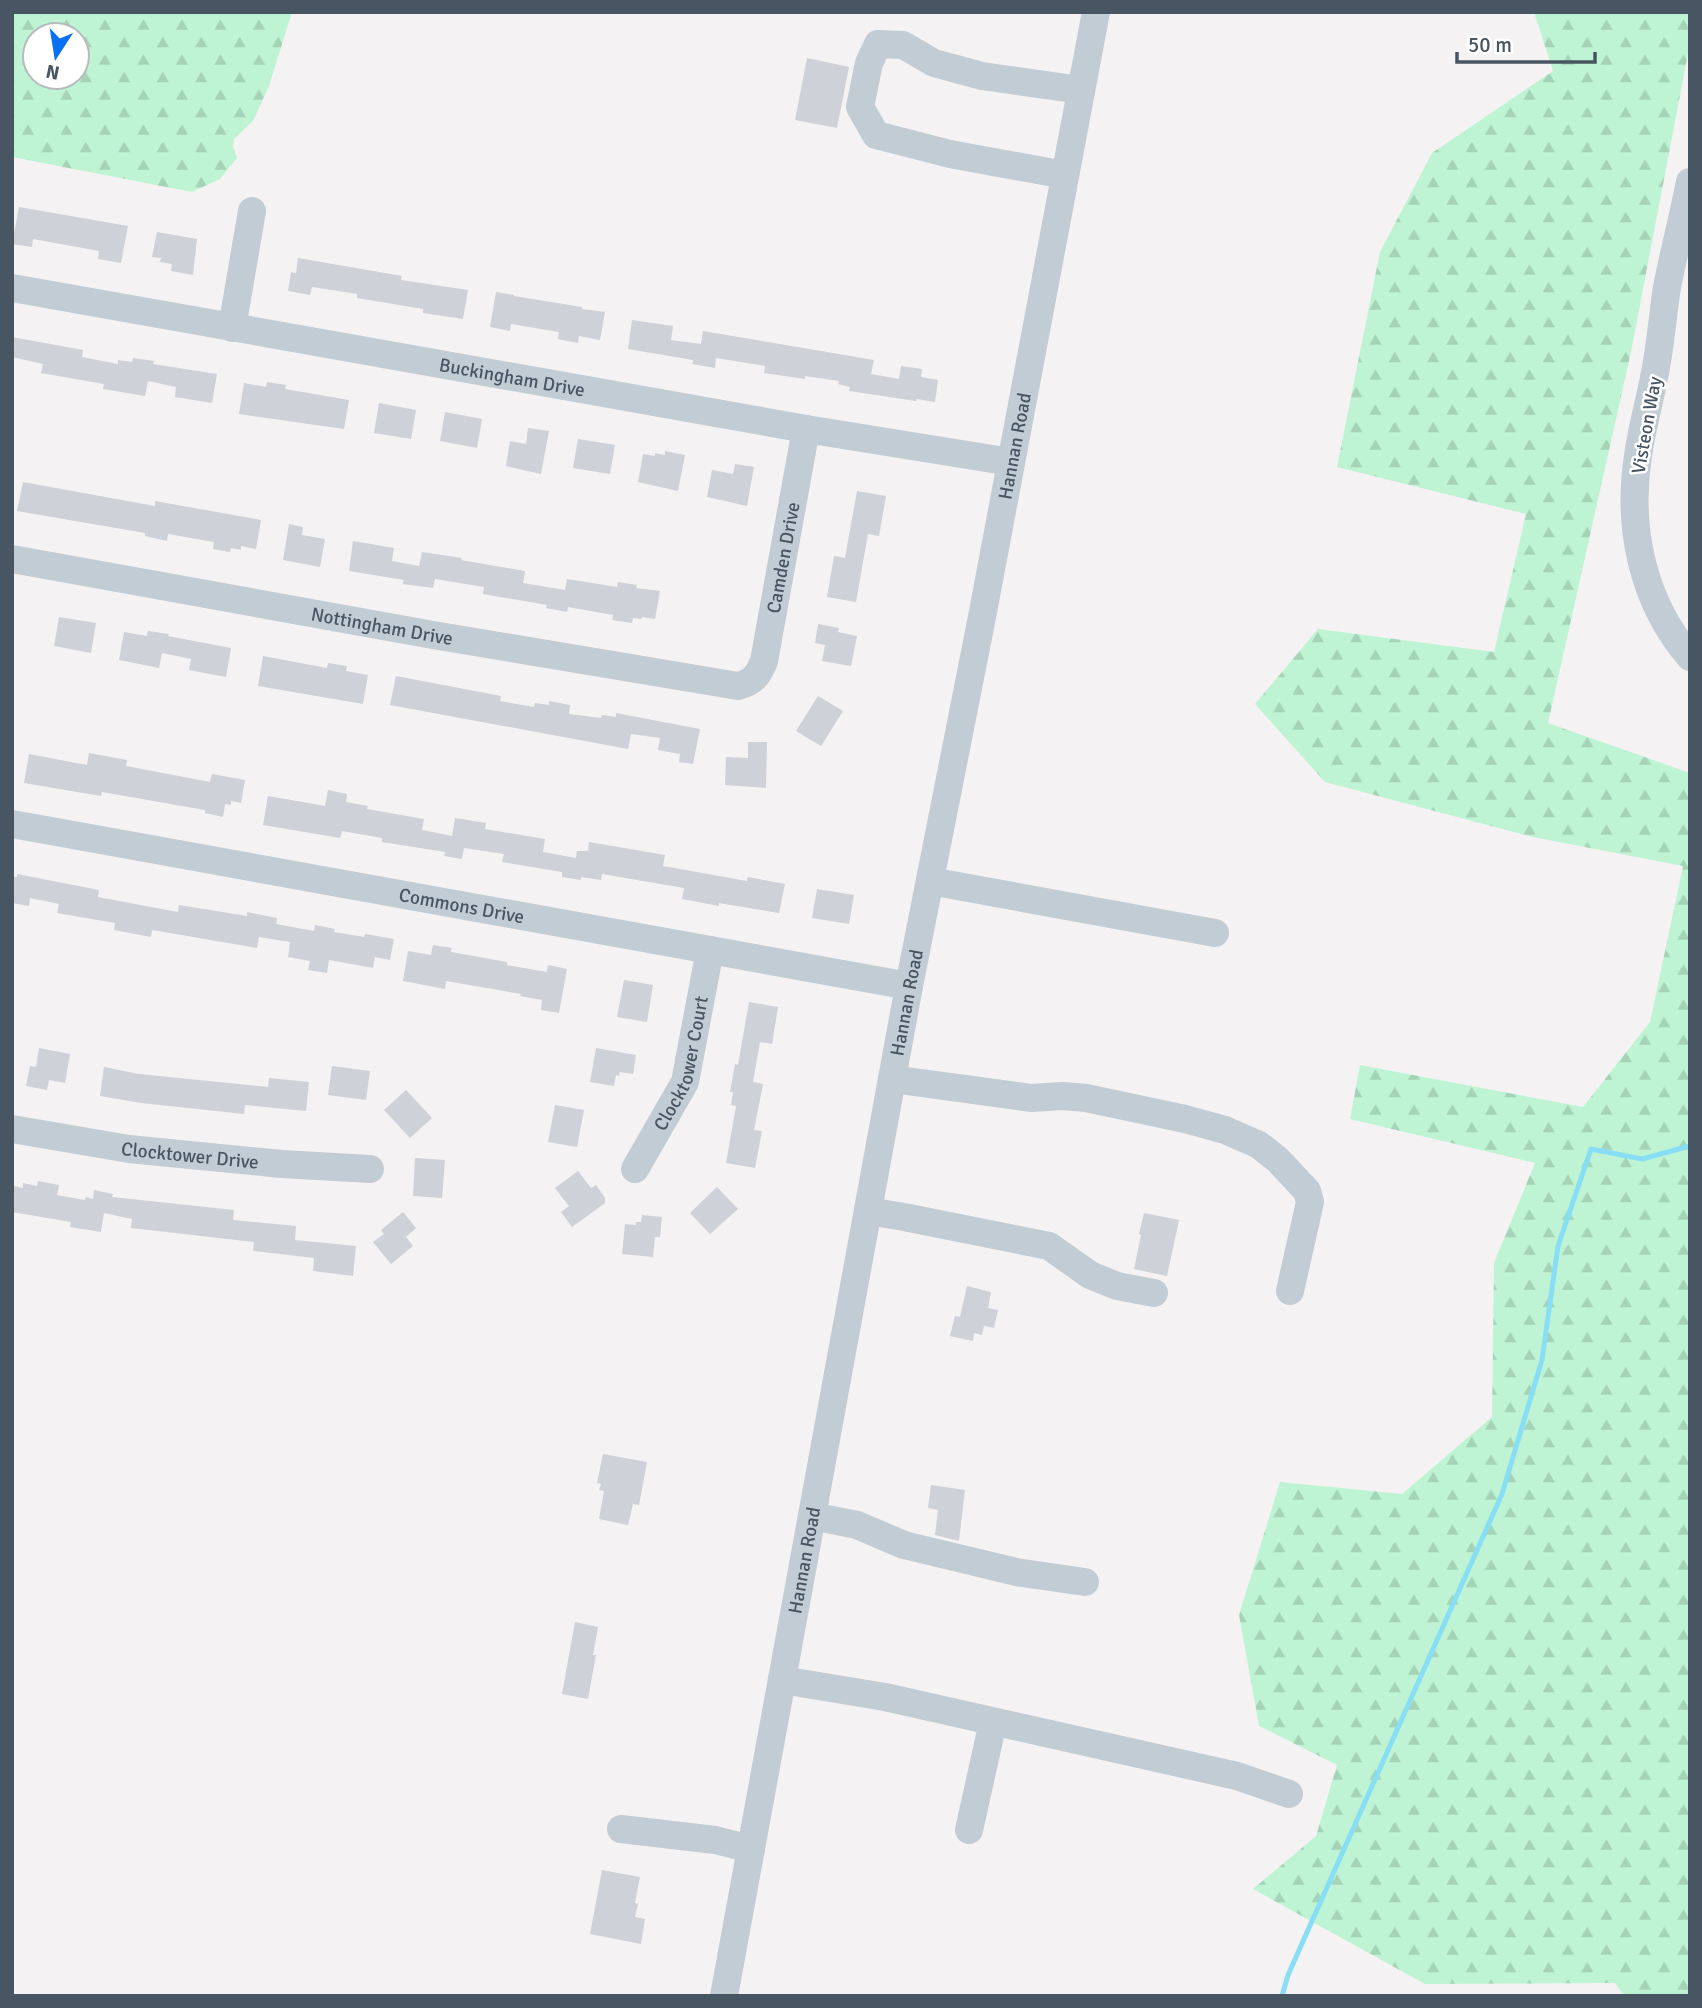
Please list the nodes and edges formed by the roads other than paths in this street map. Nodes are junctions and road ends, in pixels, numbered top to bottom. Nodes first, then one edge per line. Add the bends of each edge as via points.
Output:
1 (1096, 12) edge
2 (1081, 90) junction
3 (1065, 174) junction
4 (1690, 182) edge
5 (252, 211) dead end
6 (1685, 224) edge
7 (12, 288) edge
8 (232, 328) junction
9 (806, 429) junction
10 (1011, 462) junction
11 (12, 559) edge
12 (1690, 657) edge
13 (751, 682) joint
14 (12, 824) edge
15 (930, 881) junction
16 (1214, 933) dead end
17 (710, 950) junction
18 (909, 986) junction
19 (892, 1079) junction
20 (12, 1129) edge
21 (370, 1169) dead end
22 (635, 1169) dead end
23 (868, 1211) junction
24 (1290, 1290) dead end
25 (1154, 1293) dead end
26 (812, 1516) junction
27 (1084, 1582) dead end
28 (782, 1680) junction
29 (993, 1722) junction
30 (1289, 1794) dead end
31 (621, 1829) dead end
32 (970, 1830) dead end
33 (751, 1849) junction
34 (724, 1996) edge

1 - 2 street, Hannan Road
2 - 3 street, Hannan Road
2 - 3 street via 982,76 934,63 903,45 878,44 860,107 876,135 950,154
3 - 10 street, Hannan Road
4 - 6 street, Visteon Way
5 - 8 street
6 - 12 street, Visteon Way via 1667,287 1634,502 1638,548 1651,591
7 - 8 street, Buckingham Drive
8 - 9 street, Buckingham Drive
9 - 10 street, Buckingham Drive
9 - 13 street, Camden Drive via 764,661
10 - 15 street, Hannan Road
11 - 13 street, Nottingham Drive via 727,685
14 - 17 street, Commons Drive
15 - 16 street
15 - 18 street, Hannan Road
17 - 18 street, Commons Drive
17 - 22 street, Clocktower Court via 685,1082
18 - 19 street, Hannan Road
19 - 23 street, Hannan Road
19 - 24 street via 1031,1098 1086,1098 1225,1130 1259,1146 1297,1180 1310,1202
20 - 21 street, Clocktower Drive via 129,1149
23 - 25 street via 1049,1246 1090,1275
23 - 26 street, Hannan Road
26 - 27 street via 857,1525 904,1545 1016,1572
26 - 28 street, Hannan Road
28 - 29 street via 886,1697
28 - 33 street, Hannan Road
29 - 30 street via 1237,1776
29 - 32 street
31 - 33 street
33 - 34 street, Hannan Road

